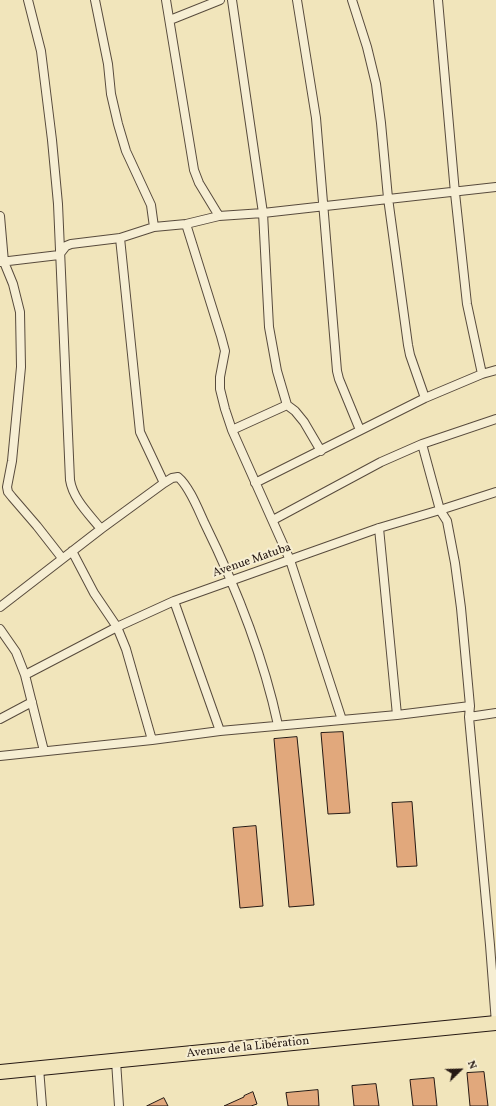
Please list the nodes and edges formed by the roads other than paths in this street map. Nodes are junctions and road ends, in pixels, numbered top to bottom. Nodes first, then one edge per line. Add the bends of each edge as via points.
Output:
1 (28, 0) edge
2 (95, 0) edge
3 (166, 0) edge
4 (220, 0) edge
5 (232, 0) edge
6 (297, 0) edge
7 (352, 0) edge
8 (438, 0) edge
9 (170, 20) junction
10 (496, 187) edge
11 (455, 193) junction
12 (388, 198) junction
13 (325, 206) junction
14 (263, 213) junction
15 (0, 216) edge
16 (220, 216) junction
17 (186, 224) junction
18 (154, 227) junction
19 (120, 238) junction
20 (60, 255) junction
21 (2, 262) edge
22 (496, 370) edge
23 (482, 374) junction
24 (425, 398) junction
25 (286, 405) junction
26 (496, 419) edge
27 (232, 430) junction
28 (360, 430) junction
29 (422, 444) junction
30 (321, 451) junction
31 (164, 482) junction
32 (255, 483) junction
33 (496, 492) edge
34 (440, 510) junction
35 (272, 520) junction
36 (101, 528) junction
37 (379, 528) junction
38 (72, 551) junction
39 (62, 558) junction
40 (290, 560) junction
41 (231, 581) junction
42 (174, 601) junction
43 (0, 607) edge
44 (117, 627) junction
45 (0, 629) edge
46 (25, 675) junction
47 (32, 702) junction
48 (470, 706) junction
49 (496, 713) edge
50 (397, 715) junction
51 (469, 717) junction
52 (0, 719) edge
53 (342, 720) junction
54 (278, 725) junction
55 (220, 731) junction
56 (152, 740) junction
57 (44, 751) junction
58 (0, 756) edge
59 (496, 1023) edge
60 (116, 1061) junction
61 (39, 1068) junction
62 (0, 1072) edge
63 (42, 1106) edge
64 (119, 1106) edge

1 - 20 street via 41,51 58,204
2 - 18 street via 118,124 126,151 151,205
3 - 9 street
4 - 9 street
5 - 14 street
6 - 13 street via 316,118
7 - 12 street via 376,84
8 - 11 street
9 - 16 street via 196,177
10 - 11 street
11 - 12 street
11 - 23 street via 467,304
12 - 13 street
12 - 24 street via 408,345
13 - 14 street
13 - 28 street via 337,371
14 - 16 street
14 - 25 street via 269,327
15 - 21 street
16 - 17 street
17 - 18 street
17 - 27 street via 225,351 220,389
18 - 19 street
19 - 20 street via 71,244 66,246
19 - 31 street via 140,432
20 - 21 street
20 - 36 street via 70,480 76,497
21 - 39 street via 13,284 20,312 21,367 8,492
22 - 23 street
23 - 24 street
24 - 28 street
25 - 27 street
25 - 30 street via 304,422
26 - 29 street
27 - 32 street
28 - 30 street
29 - 34 street
29 - 35 street via 381,462
30 - 32 street
31 - 36 street
31 - 41 street via 178,478 183,482
32 - 35 street
33 - 34 street, Avenue Matuba
34 - 37 street, Avenue Matuba
34 - 48 street via 447,521 455,563
35 - 40 street
36 - 38 street
37 - 40 street, Avenue Matuba
37 - 50 street
38 - 39 street
38 - 44 street via 94,593
39 - 43 street
40 - 41 street, Avenue Matuba
40 - 53 street
41 - 42 street, Avenue Matuba
41 - 54 street via 268,682
42 - 44 street, Avenue Matuba
42 - 55 street
44 - 46 street, Avenue Matuba
44 - 56 street via 126,649
45 - 46 street via 16,652
46 - 47 street
47 - 52 street
47 - 57 street
48 - 50 street
48 - 51 street
49 - 51 street
50 - 53 street
51 - 59 street
53 - 54 street
54 - 55 street
55 - 56 street
56 - 57 street
57 - 58 street
59 - 60 highway, Avenue de la Libération
60 - 61 highway, Avenue de la Libération
60 - 64 street
61 - 62 highway, Avenue de la Libération
61 - 63 street

